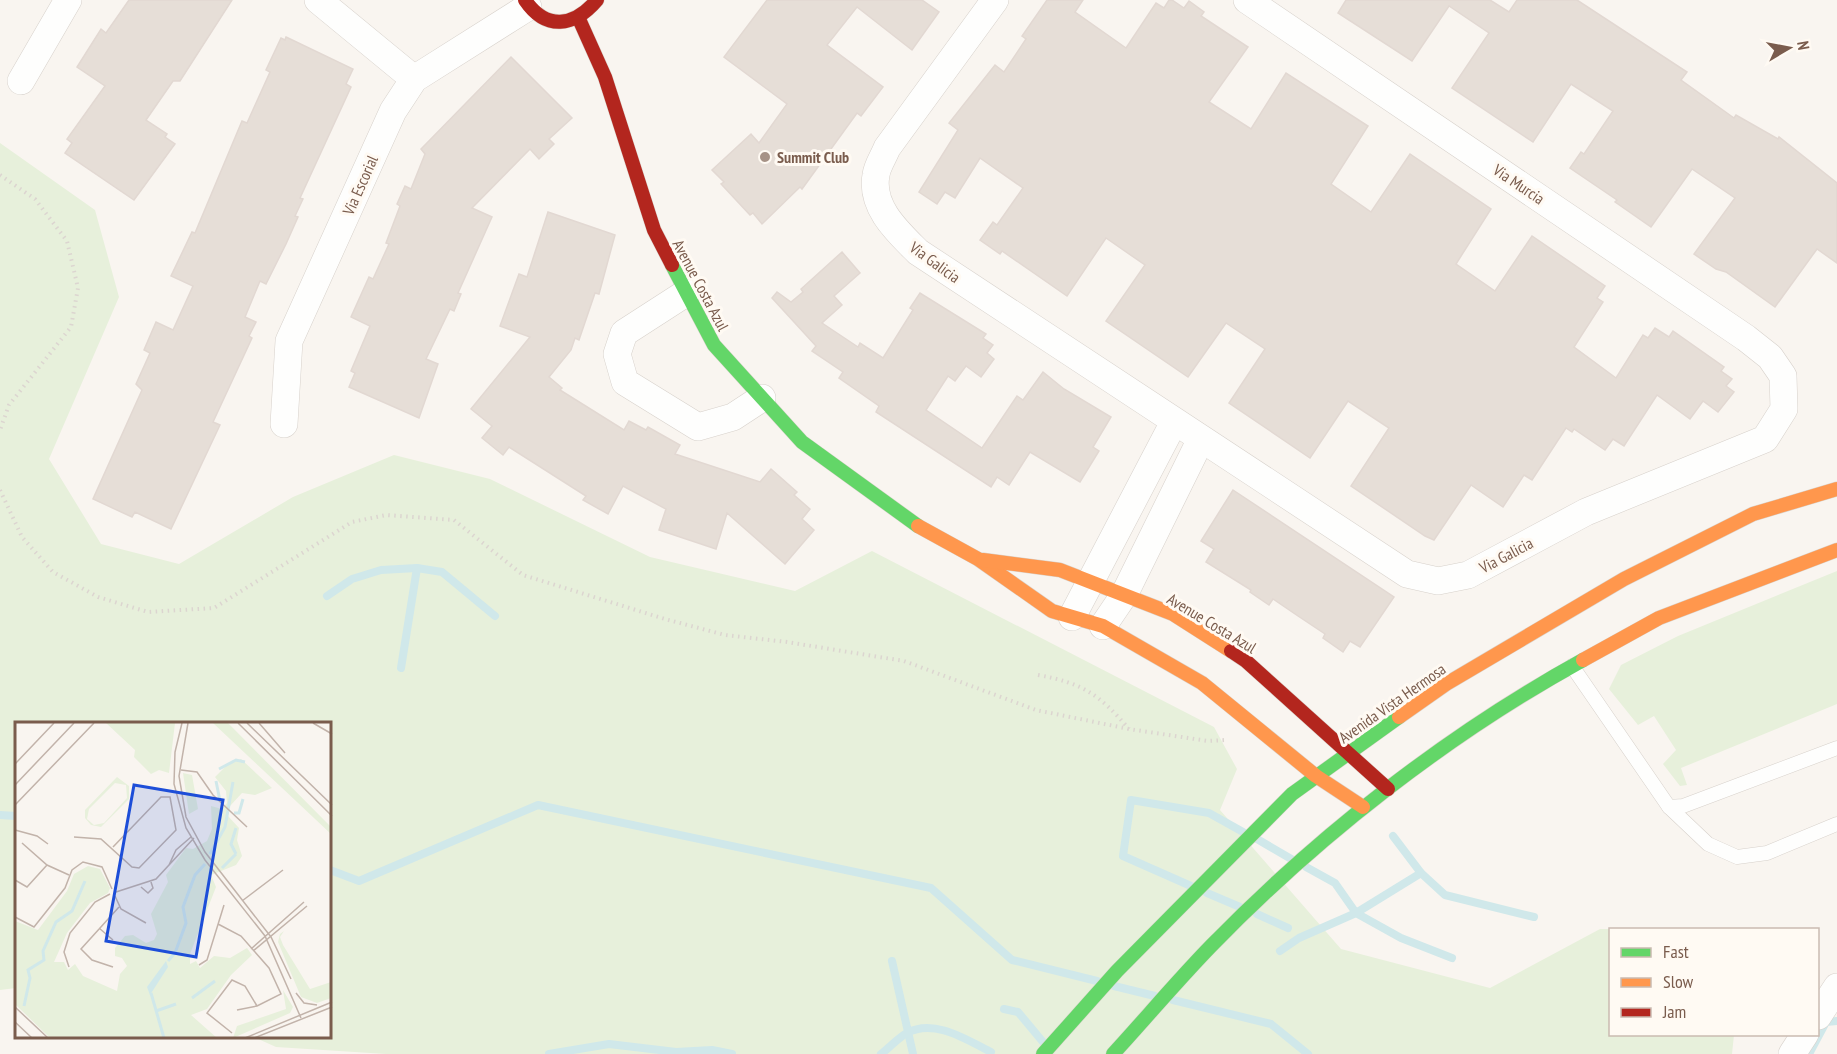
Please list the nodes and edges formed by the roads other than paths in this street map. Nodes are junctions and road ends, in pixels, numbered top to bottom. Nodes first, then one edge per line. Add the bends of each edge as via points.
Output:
1 (68, 0) edge
2 (318, 0) edge
3 (597, 0) edge
4 (995, 0) edge
5 (1247, 0) edge
6 (526, 3) edge
7 (579, 19) junction
8 (414, 79) junction
9 (21, 81) dead end
10 (686, 292) junction
11 (1783, 376) joint
12 (762, 398) junction
13 (1174, 422) junction
14 (284, 424) dead end
15 (1201, 439) junction
16 (1837, 489) edge
17 (1837, 549) edge
18 (978, 560) junction
19 (1091, 581) junction
20 (1124, 595) junction
21 (1072, 617) junction
22 (1103, 626) junction
23 (1572, 666) junction
24 (1837, 748) edge
25 (1349, 753) junction
26 (1316, 776) junction
27 (1388, 789) junction
28 (1364, 807) junction
29 (1669, 807) junction
30 (1837, 824) edge
31 (1837, 987) edge
32 (1819, 1014) edge
33 (1804, 1036) edge
34 (1043, 1054) edge
35 (1113, 1054) edge
36 (1792, 1054) edge

1 - 9 street
2 - 8 street
3 - 7 main road
4 - 13 street, Via Galicia via 887,148 876,175 878,202 892,226 918,252
5 - 11 street, Via Murcia via 1746,338 1770,357
6 - 7 main road via 546,20
6 - 8 street, Via Escorial
7 - 10 main road, Avenue Costa Azul via 605,77 654,230
8 - 14 street, Via Escorial via 393,111 289,341
10 - 12 main road, Avenue Costa Azul via 714,345
10 - 12 street via 624,333 617,354 625,382 698,427 733,417
11 - 15 street, Via Galicia via 1784,410 1765,439 1586,512 1468,575 1438,580 1407,573
12 - 18 main road, Avenue Costa Azul via 802,442 904,519
13 - 15 street, Via Galicia
13 - 19 street
15 - 20 street
16 - 25 main road, Avenida Vista Hermosa via 1753,514 1624,579 1446,684
17 - 23 main road via 1659,618
18 - 19 main road, Avenue Costa Azul via 1060,570
18 - 21 main road, Avenue Costa Azul via 1052,611
19 - 20 main road, Avenue Costa Azul
19 - 21 street
20 - 22 street
20 - 25 main road, Avenue Costa Azul via 1173,614 1246,661
21 - 22 main road, Avenue Costa Azul
22 - 26 main road, Avenue Costa Azul via 1202,683
23 - 27 main road via 1453,740
23 - 29 lane
24 - 29 lane via 1683,806
25 - 26 main road, Avenida Vista Hermosa
25 - 27 main road, Avenue Costa Azul
26 - 28 main road, Avenue Costa Azul
26 - 34 main road, Avenida Vista Hermosa via 1292,794 1117,971
27 - 28 main road
28 - 35 main road via 1212,945
29 - 30 lane via 1708,844 1737,857 1767,853
31 - 32 street
33 - 36 street

